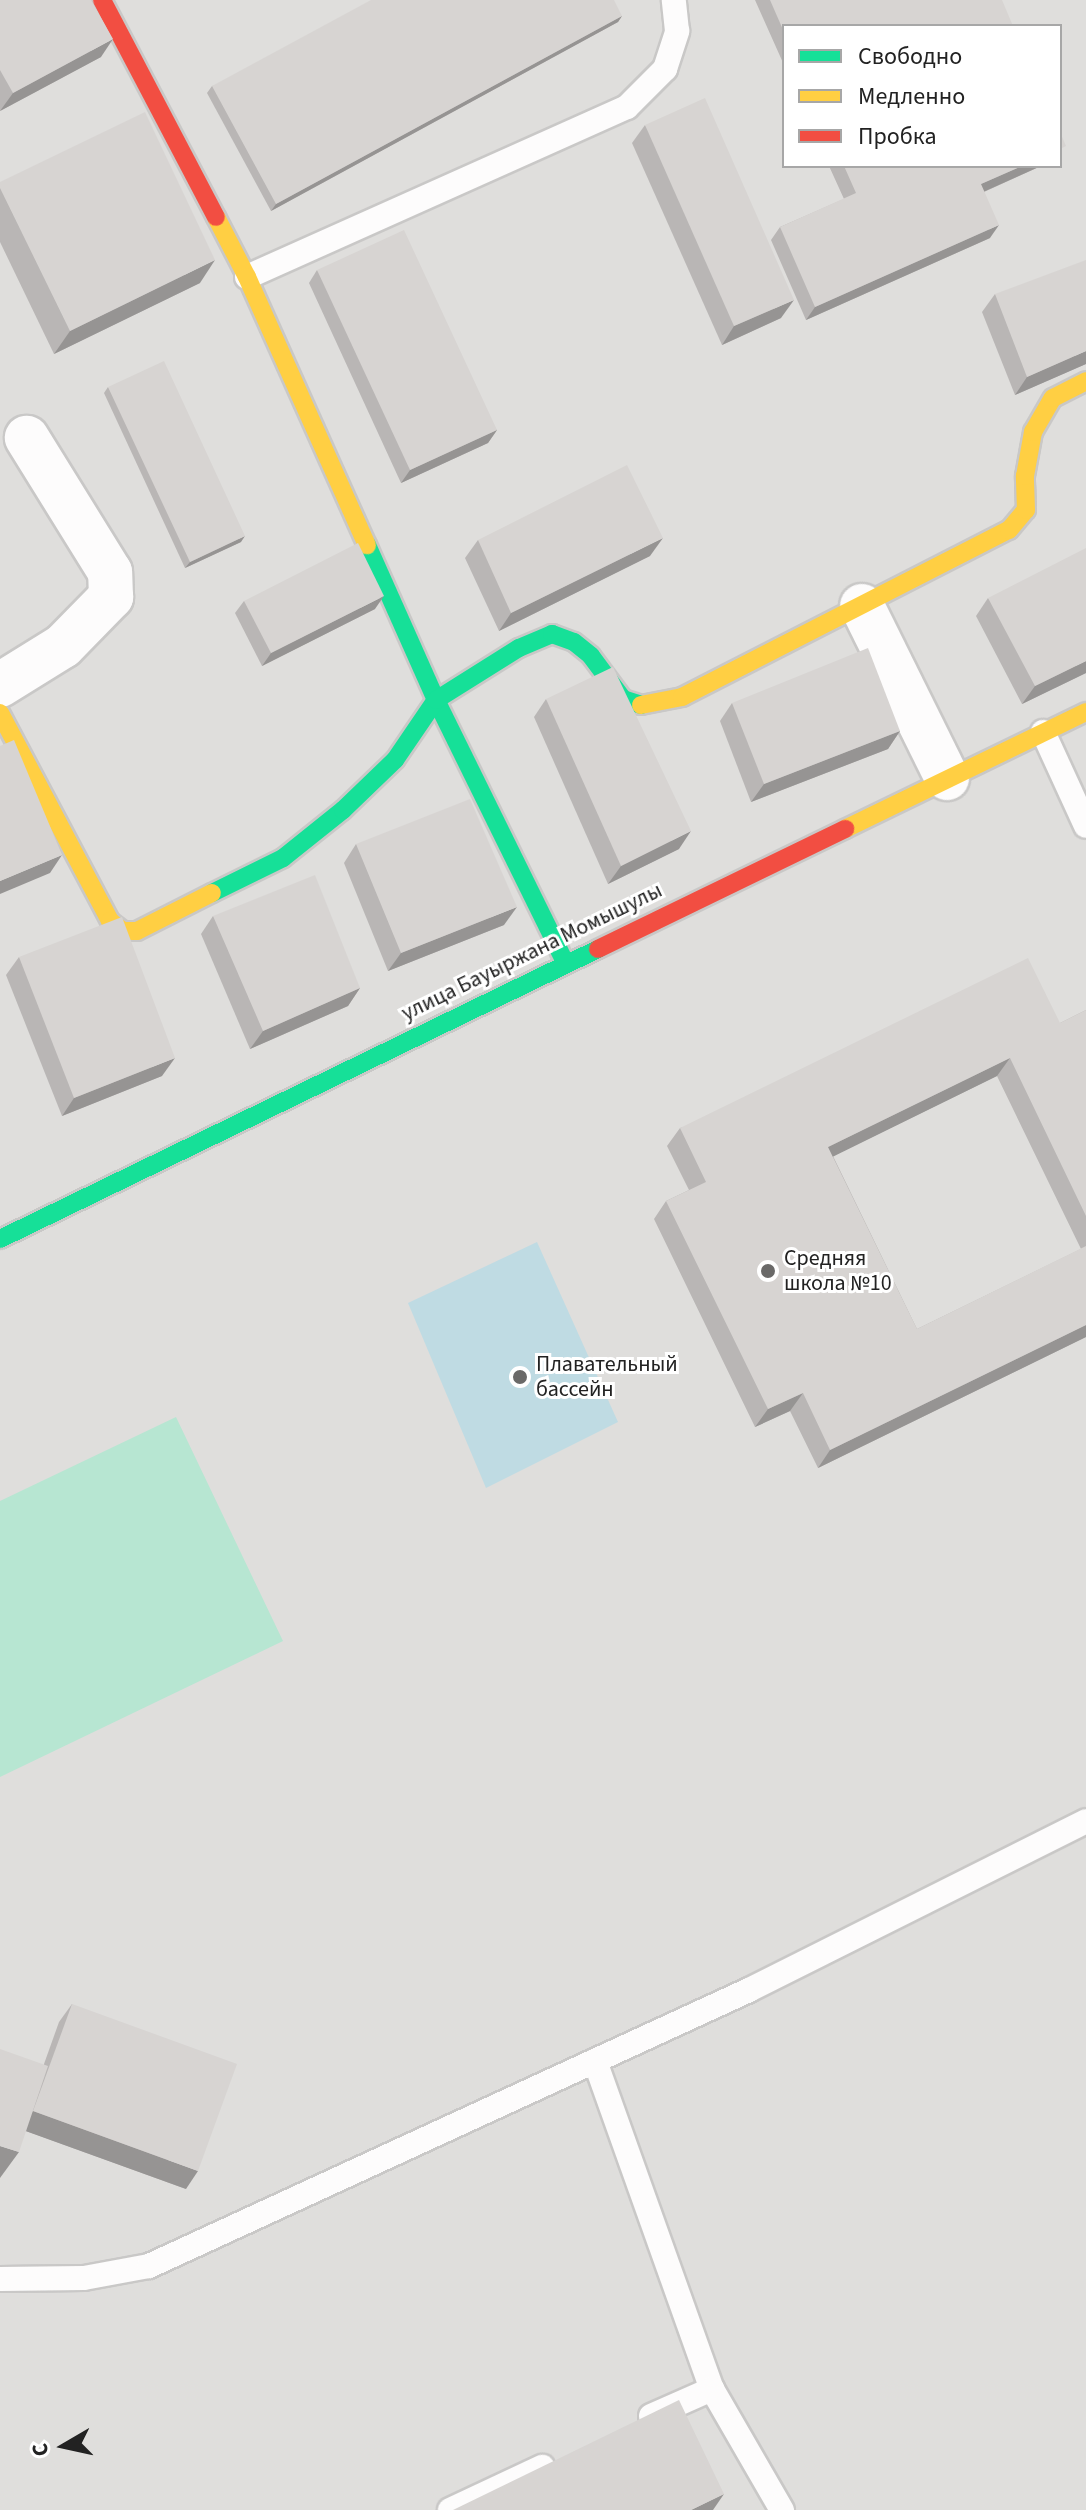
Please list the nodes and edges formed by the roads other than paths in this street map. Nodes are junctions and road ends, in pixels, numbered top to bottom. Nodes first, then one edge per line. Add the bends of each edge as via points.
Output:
1 (102, 0) edge
2 (674, 0) edge
3 (247, 277) junction
4 (1086, 381) edge
5 (27, 438) dead end
6 (862, 606) junction
7 (0, 685) edge
8 (436, 700) junction
9 (1086, 712) edge
10 (0, 713) edge
11 (1043, 732) junction
12 (947, 778) junction
13 (1086, 826) edge
14 (565, 962) junction
15 (0, 1239) edge
16 (1086, 1821) edge
17 (595, 2061) junction
18 (0, 2279) edge
19 (712, 2389) junction
20 (629, 2427) edge
21 (560, 2459) edge
22 (450, 2510) edge
23 (782, 2510) edge

1 - 3 street
2 - 3 lane via 677,31 665,69 627,107
3 - 8 street
4 - 6 street via 1053,398 1033,432 1025,476 1026,510 1009,530
5 - 7 street via 110,572 111,597 63,646
6 - 8 street via 682,697 646,706 623,699 591,656 552,634 519,648
6 - 12 street
8 - 10 street via 395,760 283,858 137,931 123,931 110,921
8 - 14 street
9 - 11 street, улица Бауыржана Момышулы
11 - 12 street, улица Бауыржана Момышулы
11 - 13 lane
12 - 14 street, улица Бауыржана Момышулы
14 - 15 street, улица Бауыржана Момышулы
16 - 17 lane
17 - 18 lane via 149,2266 84,2278
17 - 19 lane
19 - 20 lane
19 - 23 lane
21 - 22 lane

